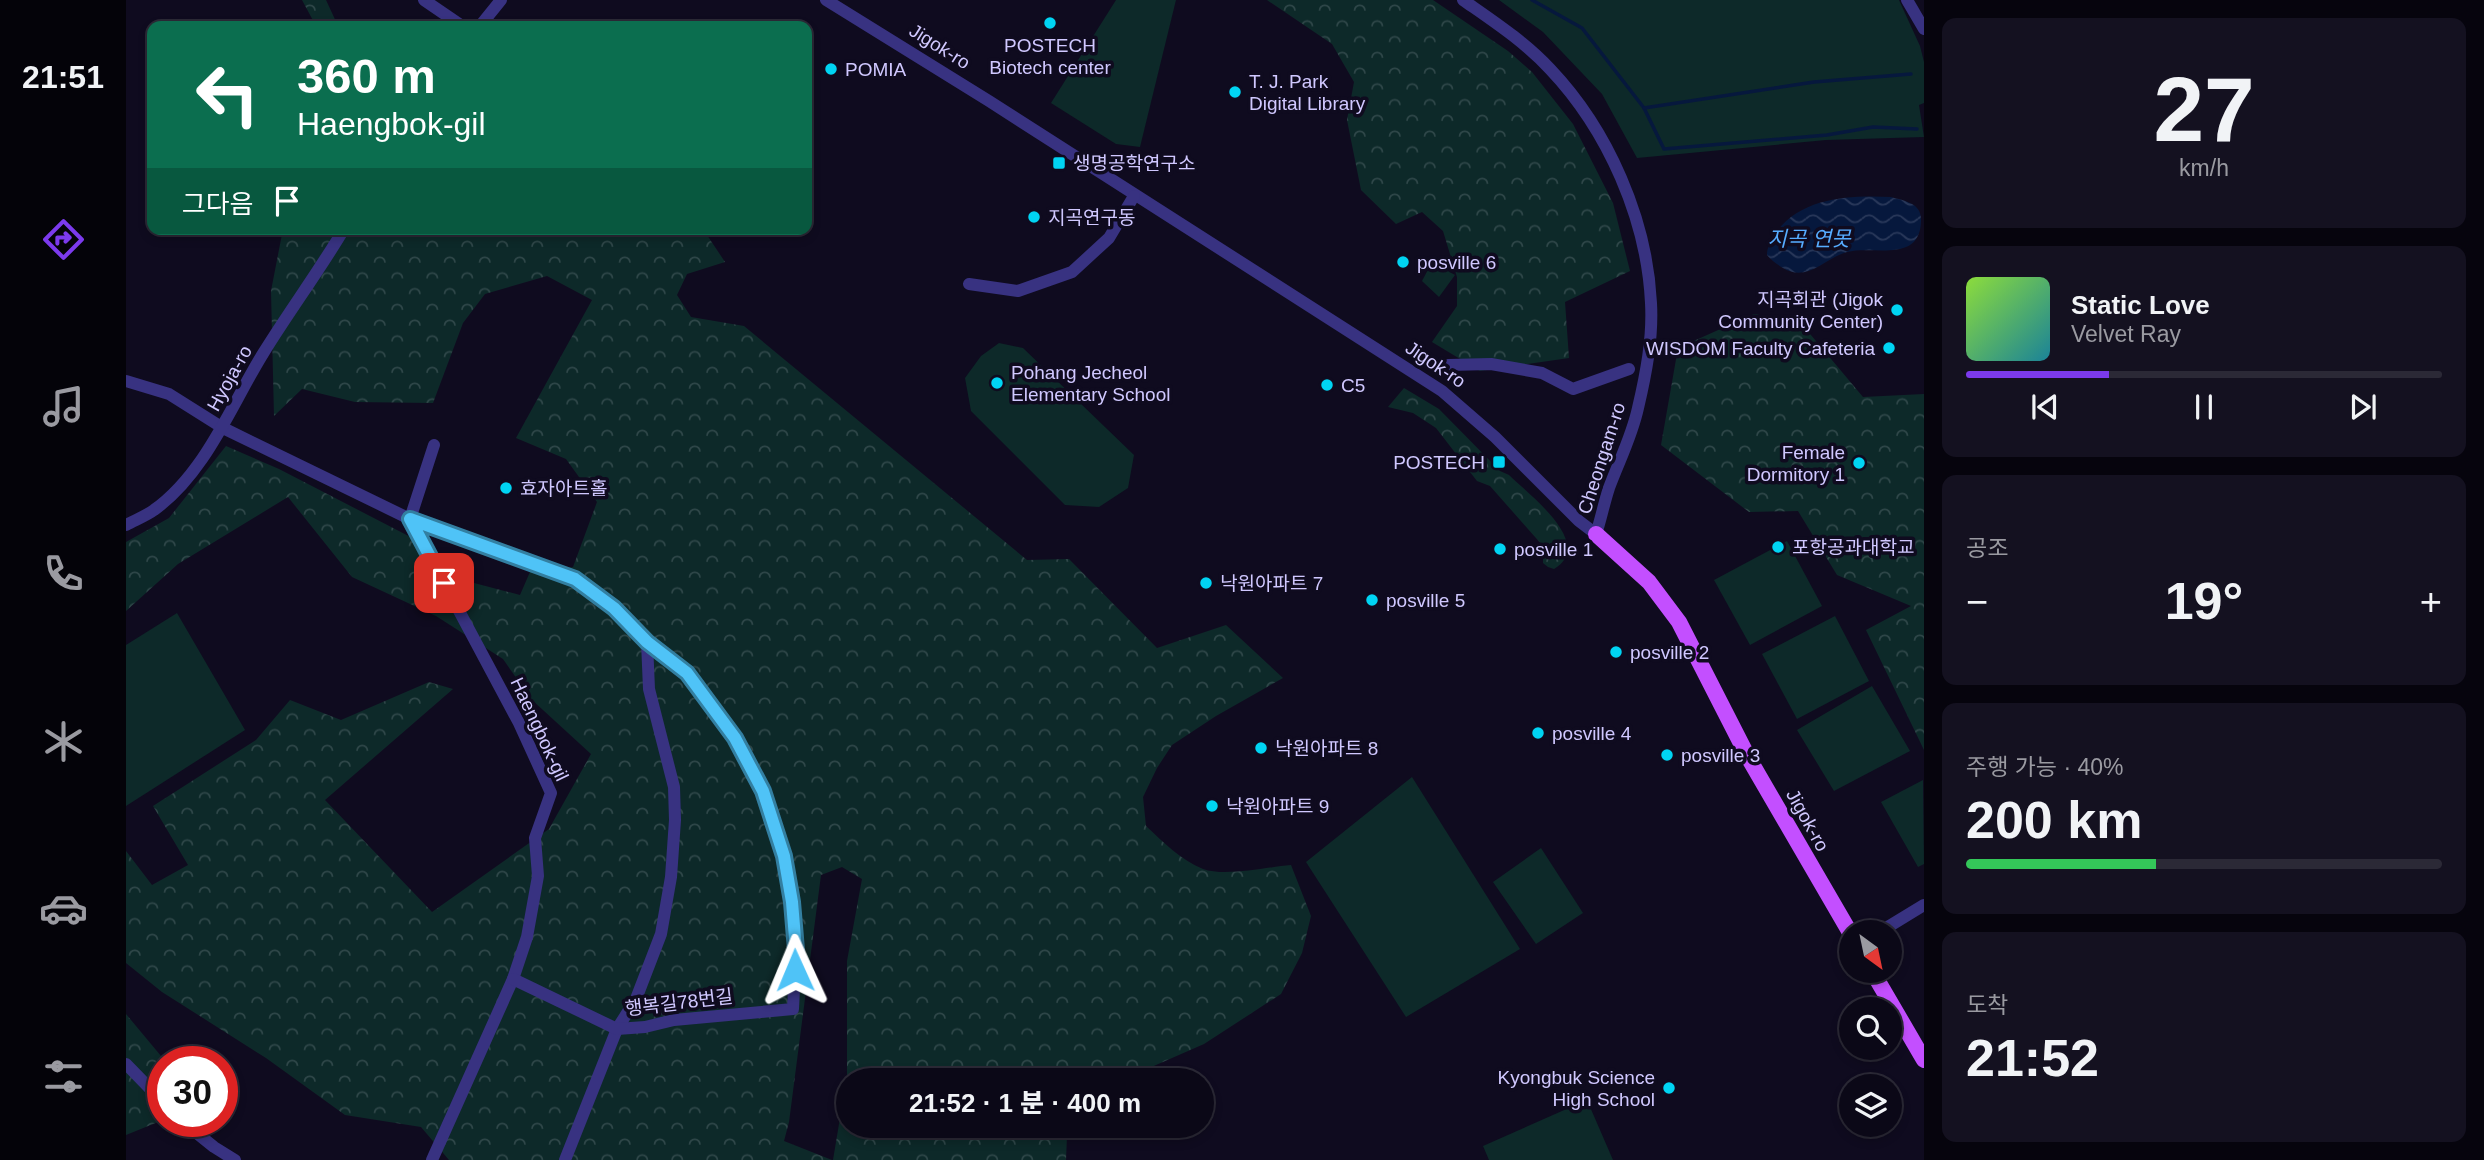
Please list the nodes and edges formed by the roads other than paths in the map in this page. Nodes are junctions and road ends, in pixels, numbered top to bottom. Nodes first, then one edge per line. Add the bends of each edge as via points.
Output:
1 (424, 0) edge
2 (501, 0) edge
3 (826, 0) edge
4 (1463, 0) edge
5 (1907, 0) edge
6 (455, 21) edge
7 (484, 21) edge
8 (1924, 29) edge
9 (1134, 196) junction
10 (340, 235) edge
11 (969, 284) dead end
12 (1448, 366) dead end
13 (1629, 369) dead end
14 (126, 382) edge
15 (223, 428) junction
16 (434, 445) dead end
17 (410, 519) junction
18 (126, 526) edge
19 (1597, 534) junction
20 (647, 642) junction
21 (1924, 905) edge
22 (1843, 920) edge
23 (1899, 920) edge
24 (513, 979) junction
25 (1880, 984) edge
26 (617, 1029) junction
27 (1924, 1060) edge
28 (126, 1064) edge
29 (147, 1086) edge
30 (202, 1137) edge
31 (235, 1160) edge
32 (432, 1160) edge
33 (565, 1160) edge

1 - 6 street
2 - 7 street
3 - 9 street, Jigok-ro
4 - 19 street, Cheongam-ro via 1533,52 1570,93 1617,170 1642,241 1651,306 1645,370 1630,438
5 - 8 street
9 - 11 street via 1109,238 1072,272 1018,290
9 - 19 street, Jigok-ro via 1442,391
10 - 15 street, Hyoja-ro via 263,353
12 - 13 street via 1491,364 1542,373 1573,389
14 - 15 street via 160,390
15 - 17 street
15 - 18 street, Hyoja-ro via 169,498
16 - 17 street
17 - 20 street, 행복길78번길 via 575,579 614,608
17 - 24 street, Haengbok-gil via 519,723 551,793 535,838 538,876 527,937
19 - 22 main road, Jigok-ro via 1648,582 1679,622 1748,757
20 - 26 street, 행복길78번길 via 649,689 674,787 671,877 661,934 636,999
20 - 26 street, 행복길78번길 via 687,673 735,738 763,791 784,856 792,902 796,950 793,1009
21 - 23 street
24 - 26 street
24 - 32 street, Haengbok-gil
25 - 27 main road
26 - 33 street, 행복길78번길
28 - 29 street
30 - 31 street

